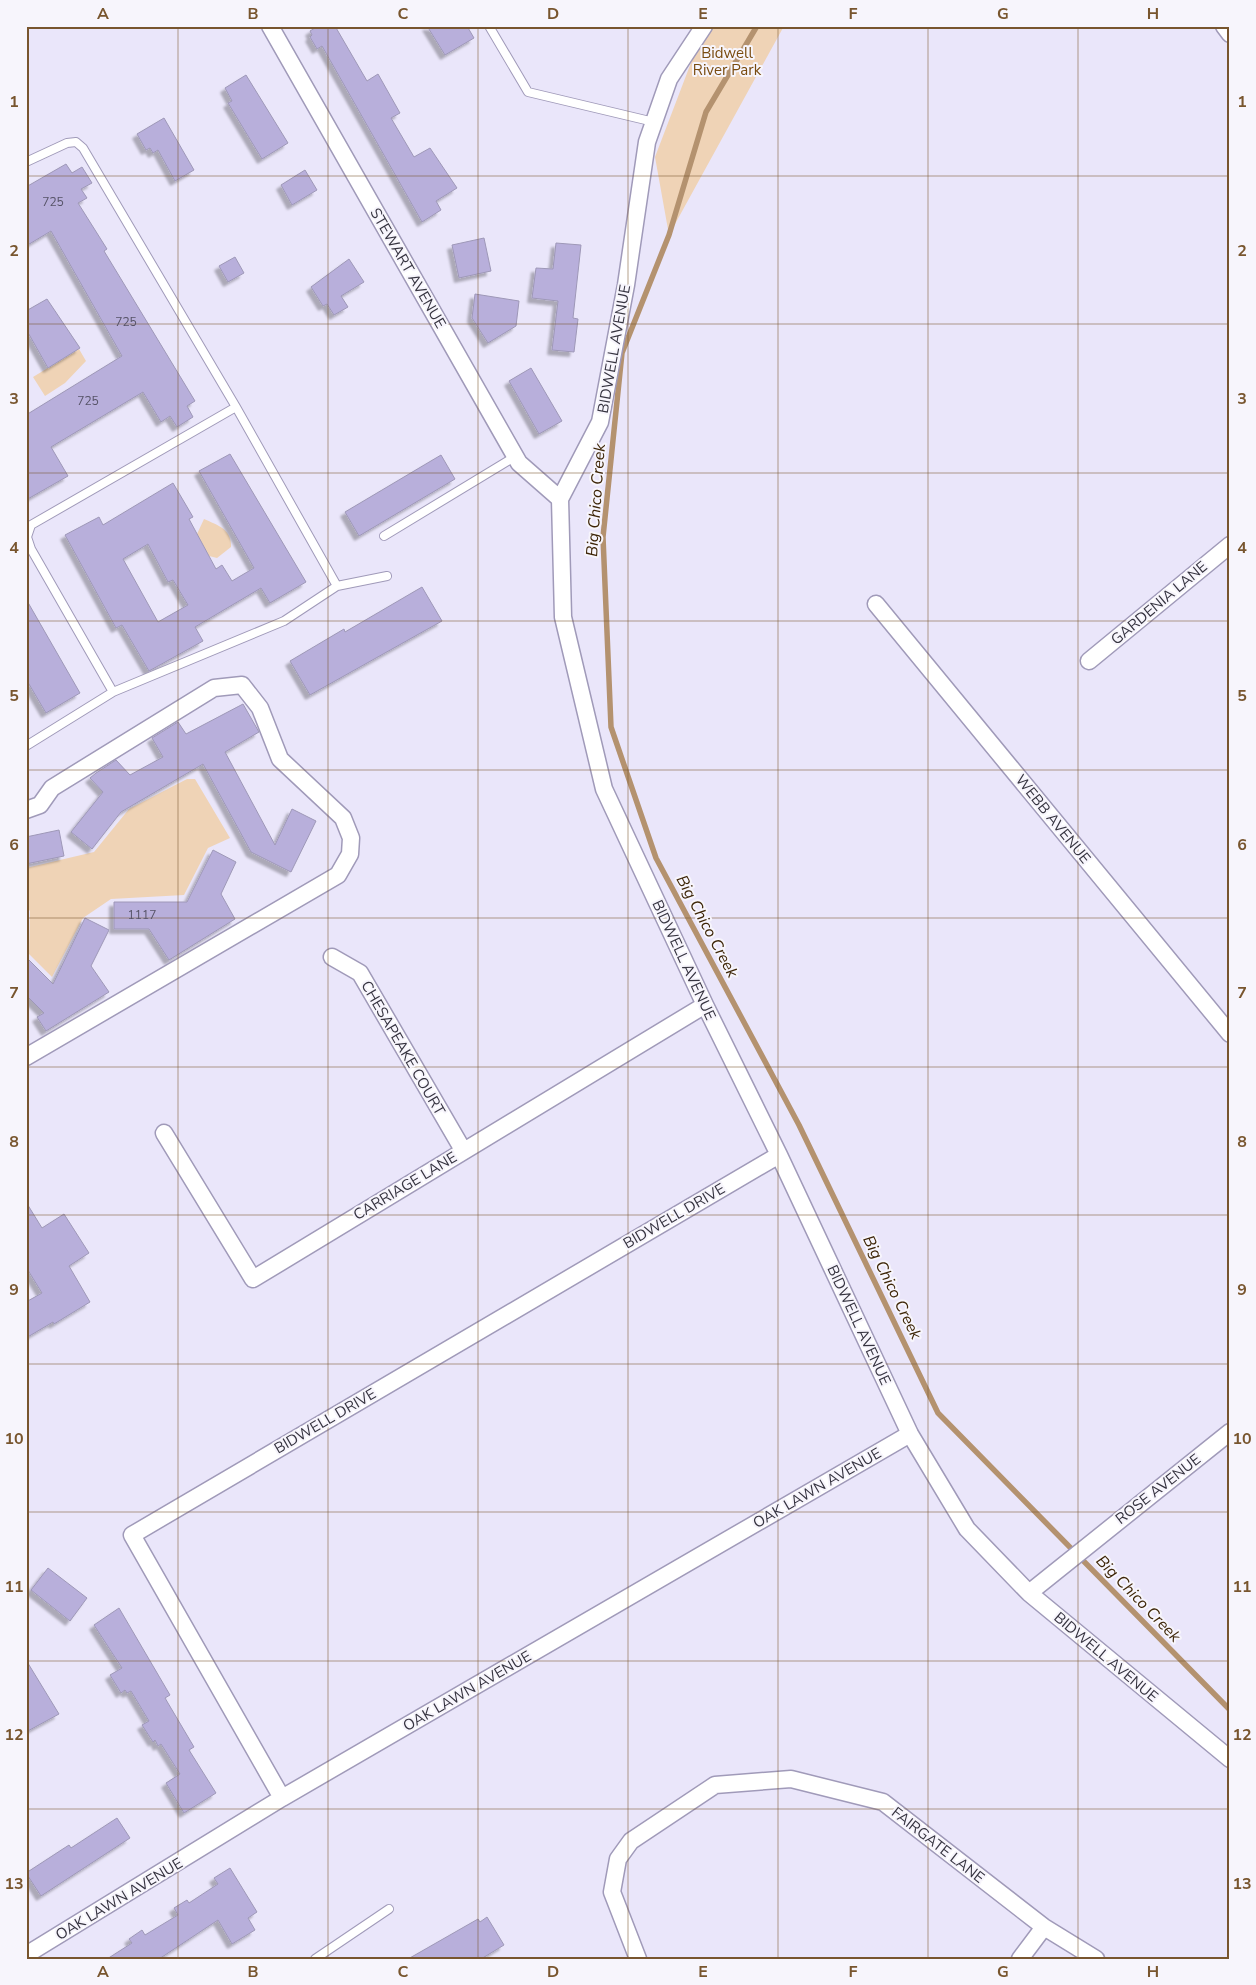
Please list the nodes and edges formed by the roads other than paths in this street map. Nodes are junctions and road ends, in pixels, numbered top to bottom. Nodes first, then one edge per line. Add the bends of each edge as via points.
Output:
1 (270, 26) edge
2 (489, 26) edge
3 (704, 26) edge
4 (1224, 26) edge
5 (1230, 34) edge
6 (654, 122) junction
7 (26, 162) edge
8 (236, 407) junction
9 (516, 456) junction
10 (560, 499) junction
11 (29, 523) edge
12 (384, 536) dead end
13 (1230, 545) edge
14 (387, 576) dead end
15 (337, 586) junction
16 (876, 604) dead end
17 (1089, 661) dead end
18 (113, 692) junction
19 (26, 746) edge
20 (26, 810) edge
21 (332, 957) dead end
22 (705, 1005) junction
23 (1230, 1034) edge
24 (27, 1056) edge
25 (164, 1132) dead end
26 (463, 1150) junction
27 (779, 1155) junction
28 (1230, 1432) edge
29 (910, 1434) junction
30 (1029, 1593) junction
31 (1230, 1759) edge
32 (282, 1798) junction
33 (389, 1910) dead end
34 (1044, 1927) junction
35 (26, 1955) edge
36 (635, 1958) edge
37 (315, 1959) edge
38 (1020, 1959) edge
39 (1096, 1959) edge

1 - 9 street, STEWART AVENUE
2 - 6 lane via 528,92
3 - 6 street, BIDWELL AVENUE via 669,79
4 - 5 street
6 - 10 street, BIDWELL AVENUE via 647,142 626,285 600,422
7 - 8 lane via 67,143 76,142 82,148
8 - 11 lane
8 - 15 lane
9 - 10 street, STEWART AVENUE via 519,463
9 - 12 lane
10 - 22 street, BIDWELL AVENUE via 563,618 604,789
11 - 18 lane via 27,537 31,549
13 - 17 street, GARDENIA LANE
14 - 15 lane
15 - 18 lane via 284,620
16 - 23 street, WEBB AVENUE
18 - 19 lane
20 - 24 street via 40,804 52,788 214,688 242,684 260,708 280,759 343,818 351,838 350,854 338,875
21 - 26 street, CHESAPEAKE COURT via 360,974
22 - 26 street, CARRIAGE LANE
22 - 27 street, BIDWELL AVENUE
25 - 26 street, CARRIAGE LANE via 252,1279
27 - 29 street, BIDWELL AVENUE
27 - 32 street, BIDWELL DRIVE via 132,1534
28 - 30 street, ROSE AVENUE
29 - 30 street, BIDWELL AVENUE via 966,1529
29 - 32 street, OAK LAWN AVENUE
30 - 31 street, BIDWELL AVENUE
32 - 35 street, OAK LAWN AVENUE
33 - 37 lane
34 - 36 street, FAIRGATE LANE via 883,1802 791,1779 716,1785 630,1841 618,1859 612,1892
34 - 38 street
34 - 39 street, FAIRGATE LANE

